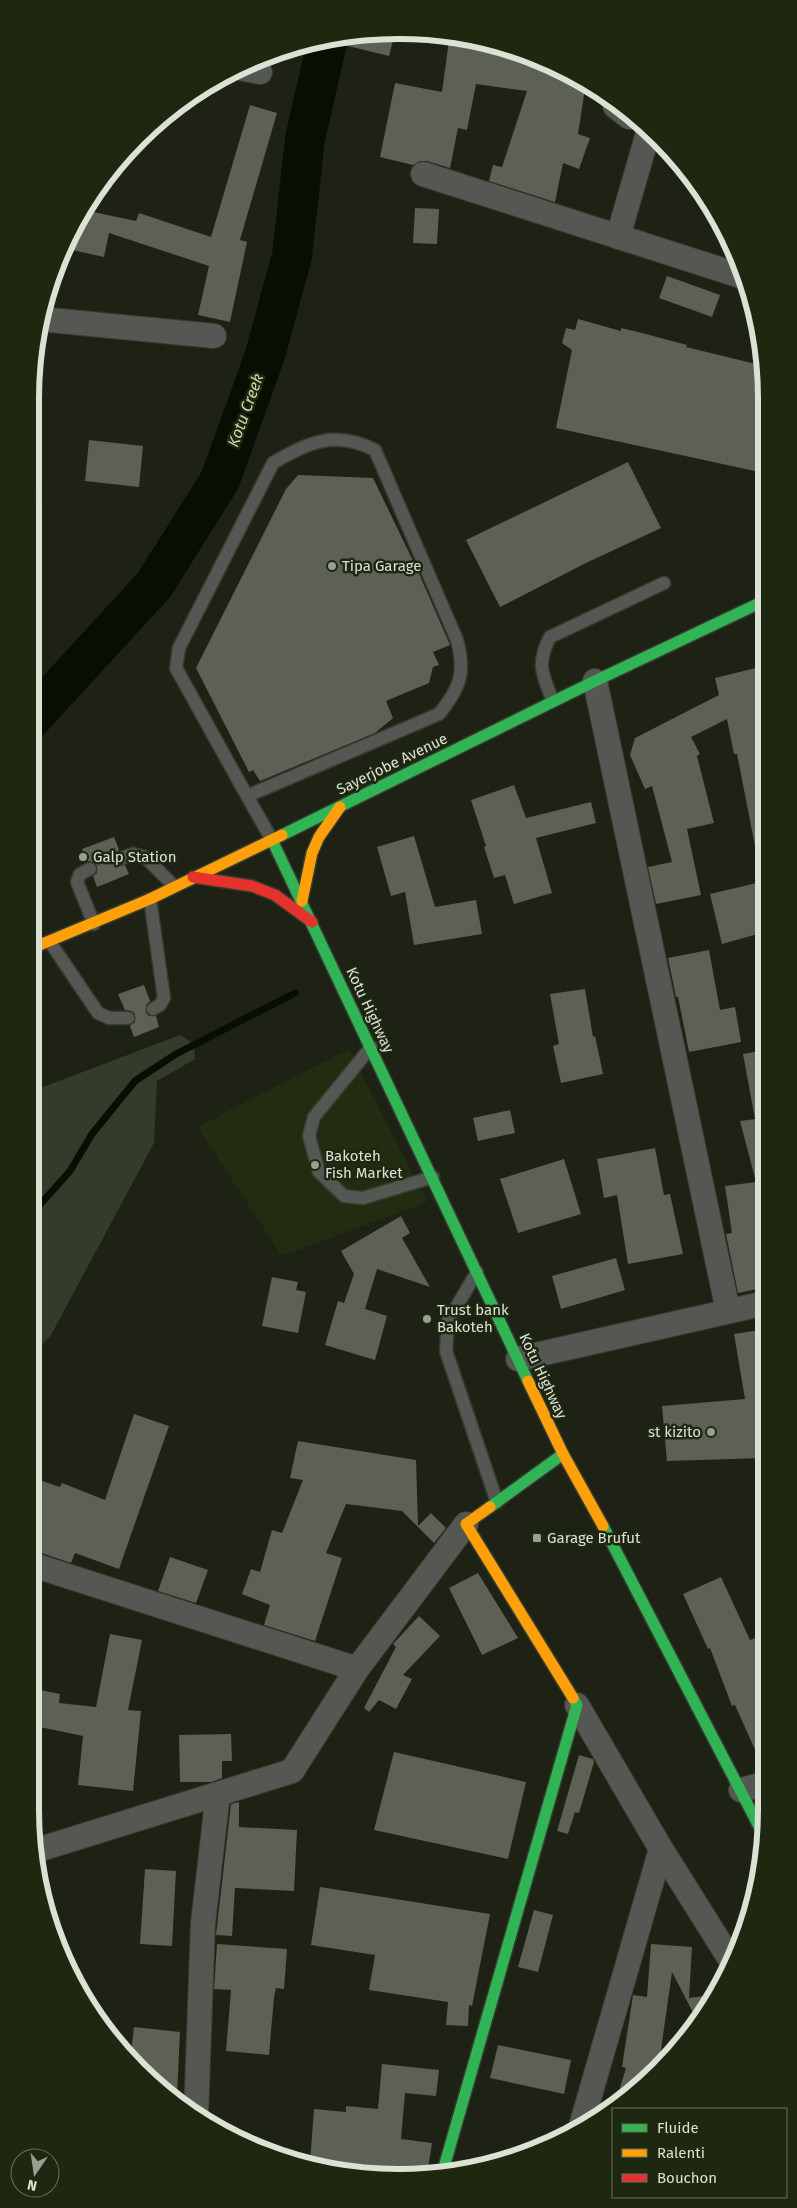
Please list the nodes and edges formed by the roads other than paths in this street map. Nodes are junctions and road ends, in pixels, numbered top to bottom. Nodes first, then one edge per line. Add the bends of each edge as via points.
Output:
1 (647, 138) edge
2 (423, 174) dead end
3 (618, 237) junction
4 (736, 274) edge
5 (48, 320) edge
6 (214, 336) dead end
7 (664, 583) dead end
8 (758, 604) edge
9 (595, 681) junction
10 (553, 702) junction
11 (247, 796) junction
12 (341, 806) junction
13 (272, 840) junction
14 (122, 858) dead end
15 (90, 869) dead end
16 (193, 877) junction
17 (174, 886) junction
18 (150, 899) junction
19 (302, 901) junction
20 (312, 922) junction
21 (94, 924) junction
22 (50, 942) junction
23 (39, 946) edge
24 (153, 1009) dead end
25 (128, 1018) dead end
26 (371, 1047) junction
27 (433, 1176) junction
28 (477, 1272) junction
29 (758, 1305) edge
30 (728, 1311) junction
31 (518, 1359) junction
32 (563, 1454) junction
33 (497, 1502) junction
34 (466, 1524) junction
35 (39, 1567) edge
36 (357, 1669) junction
37 (577, 1705) junction
38 (758, 1785) edge
39 (741, 1790) junction
40 (218, 1794) junction
41 (757, 1823) edge
42 (41, 1849) edge
43 (661, 1849) junction
44 (727, 1955) edge
45 (196, 2107) edge
46 (583, 2118) edge
47 (444, 2166) edge

1 - 3 street
2 - 3 street
3 - 4 street
5 - 6 street
7 - 10 lane via 550,636 542,652 541,670
8 - 9 street, Sayerjobe Avenue
9 - 10 street, Sayerjobe Avenue
9 - 30 street
10 - 12 street, Sayerjobe Avenue
11 - 11 lane via 176,668 179,648 273,463 301,446 330,440 358,442 375,450 457,640 462,659 459,683 439,714
11 - 13 lane
12 - 13 street, Sayerjobe Avenue
12 - 19 street via 319,837
13 - 16 street, Sayerjobe Avenue
13 - 19 street, Kotu Highway
14 - 17 lane via 133,854 144,857
15 - 21 lane via 80,874 78,882
16 - 17 street, Sayerjobe Avenue
16 - 20 street via 252,886 274,896
17 - 18 street, Sayerjobe Avenue
18 - 21 street, Sayerjobe Avenue
18 - 24 lane via 164,998
19 - 20 street, Kotu Highway
20 - 26 street, Kotu Highway
21 - 22 street, Sayerjobe Avenue
22 - 23 street, Sayerjobe Avenue
22 - 25 lane via 98,1013 109,1018
26 - 27 street, Kotu Highway
26 - 27 lane via 314,1117 308,1136 319,1172 344,1196 363,1198
27 - 28 street, Kotu Highway
28 - 31 street, Kotu Highway
28 - 33 lane via 448,1321 446,1351
29 - 30 street
30 - 31 street
31 - 32 street, Kotu Highway
32 - 33 street
32 - 39 street, Kotu Highway
33 - 34 street
34 - 36 street
34 - 37 street
35 - 36 street
36 - 40 street via 292,1771
37 - 43 street
37 - 47 street
38 - 39 street
39 - 41 street, Kotu Highway
40 - 42 street
40 - 45 street via 203,1923
43 - 44 street
43 - 46 street

